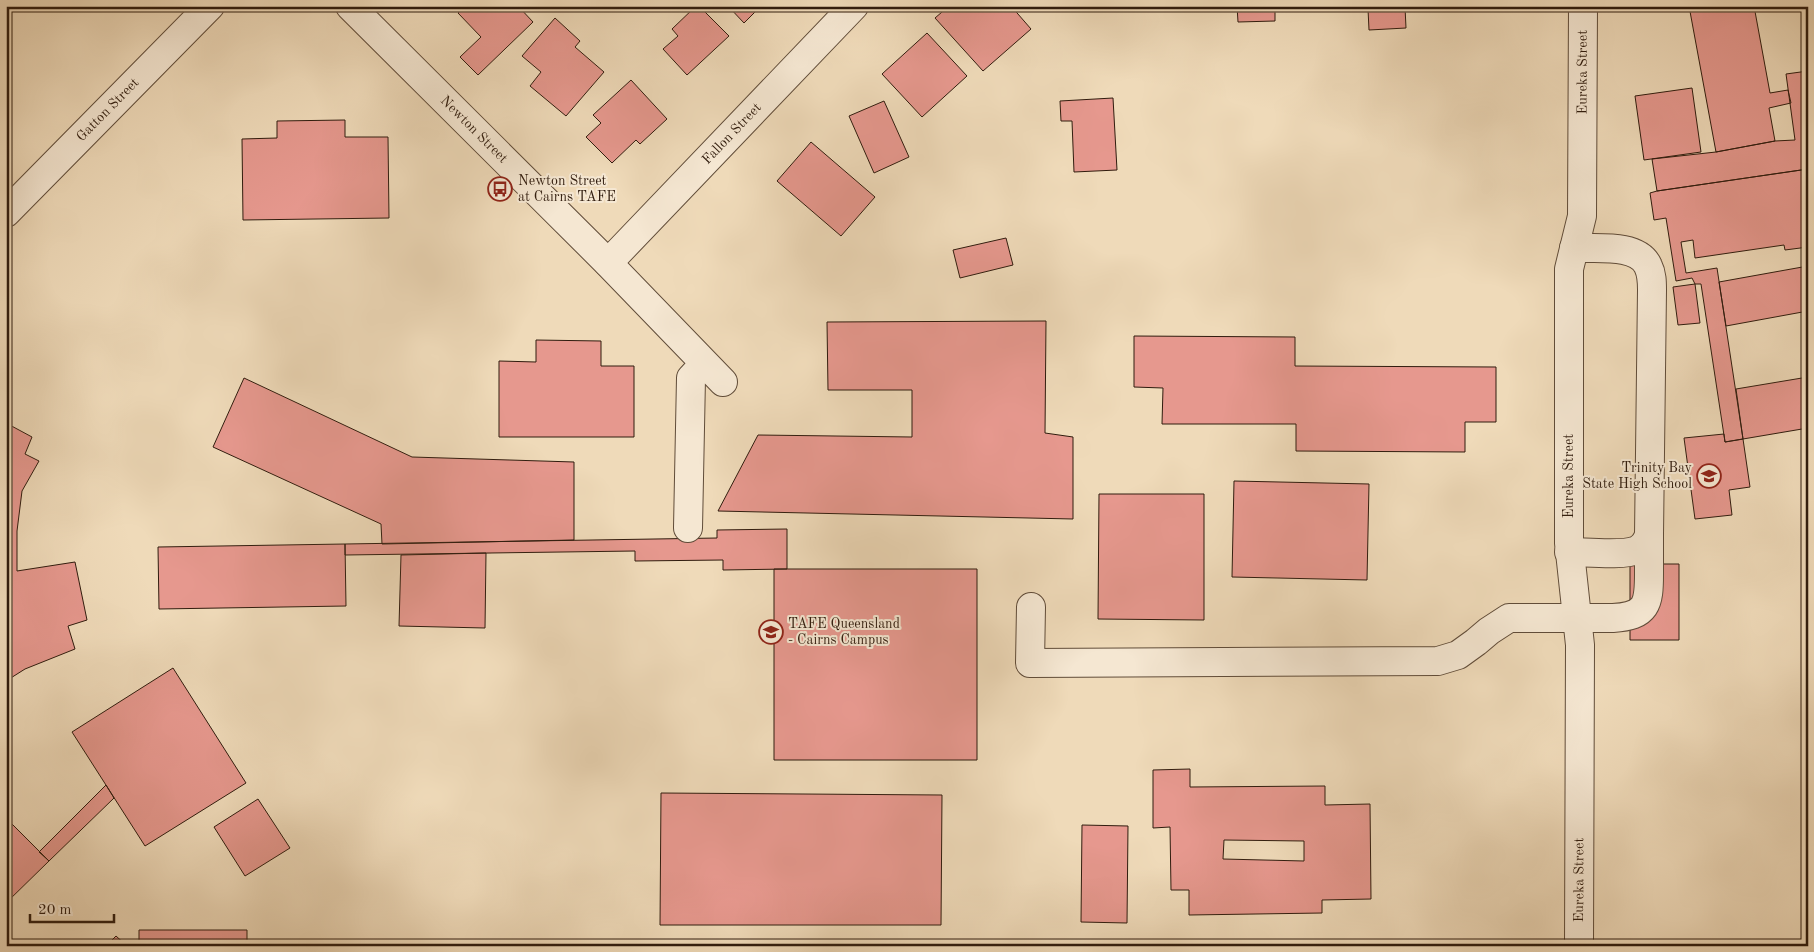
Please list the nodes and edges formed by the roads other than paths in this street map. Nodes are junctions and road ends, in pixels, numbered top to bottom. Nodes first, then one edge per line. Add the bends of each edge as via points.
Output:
1 (210, 6) edge
2 (350, 6) edge
3 (854, 6) edge
4 (1583, 6) edge
5 (6, 213) edge
6 (1574, 248) junction
7 (608, 263) junction
8 (688, 528) dead end
9 (1649, 535) junction
10 (1569, 552) junction
11 (1031, 607) dead end
12 (1578, 618) junction
13 (1579, 946) edge

1 - 5 street, Gatton Street
2 - 7 street, Newton Street
3 - 7 street, Fallon Street
4 - 6 street, Eureka Street via 1582,216
6 - 9 street via 1630,251 1645,261 1649,268 1652,290
6 - 10 street, Eureka Street via 1569,269
7 - 8 street, Newton Street via 714,373 690,378
9 - 10 street via 1637,549 1626,552
9 - 12 street via 1649,595 1645,606 1625,618
10 - 12 street, Eureka Street
11 - 12 street via 1030,662 1432,662 1458,655 1509,618
12 - 13 street, Eureka Street

